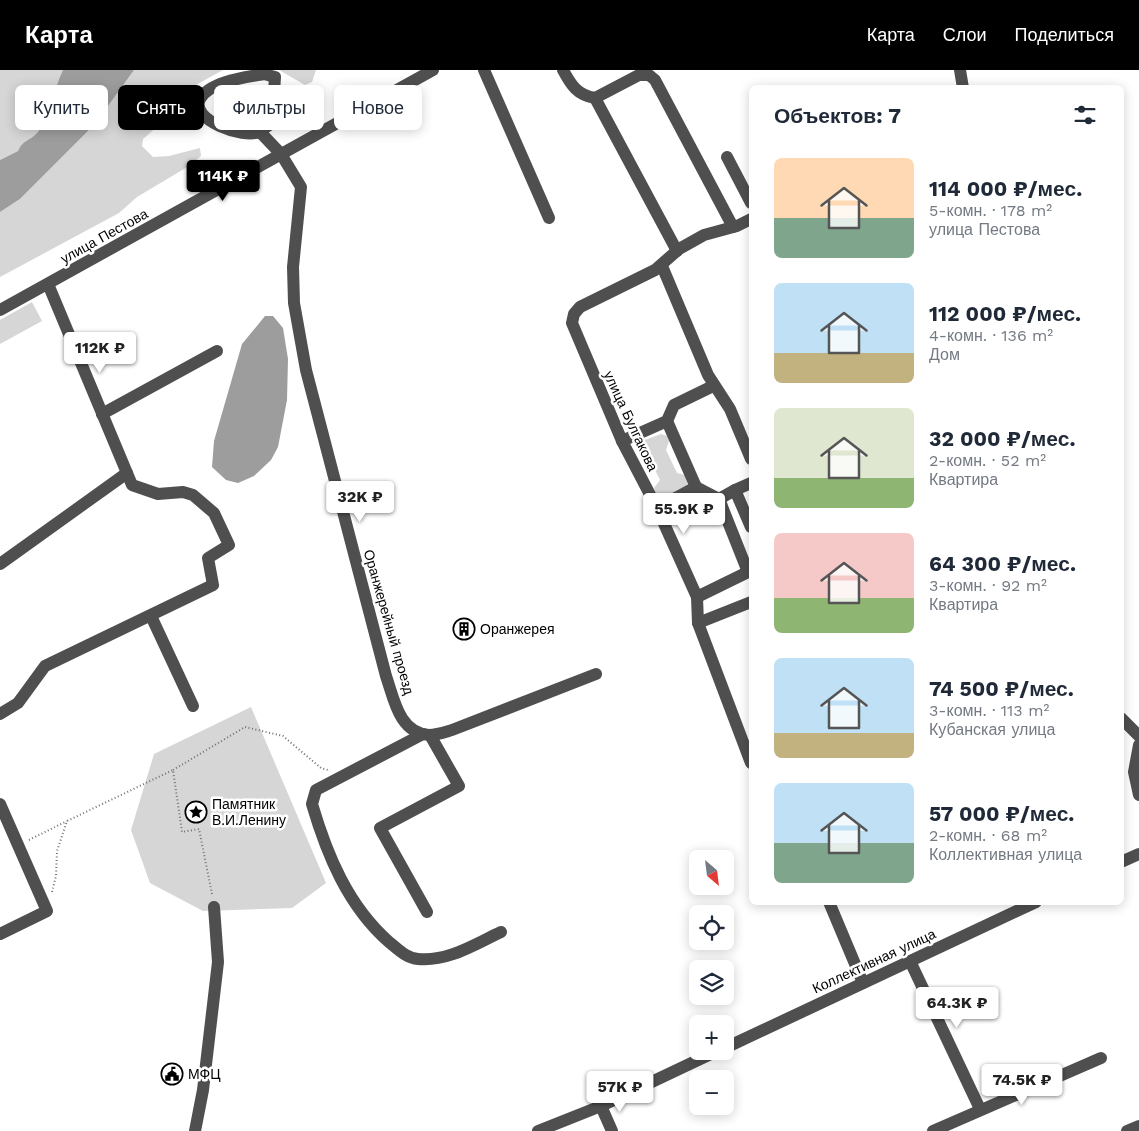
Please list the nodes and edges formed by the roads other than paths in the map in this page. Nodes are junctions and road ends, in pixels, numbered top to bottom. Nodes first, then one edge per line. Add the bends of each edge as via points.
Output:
1 (433, 70) edge
2 (484, 70) edge
3 (563, 70) edge
4 (960, 70) edge
5 (962, 85) edge
6 (595, 98) junction
7 (260, 132) junction
8 (281, 154) junction
9 (727, 157) dead end
10 (749, 199) edge
11 (548, 218) dead end
12 (749, 220) edge
13 (733, 227) junction
14 (677, 251) junction
15 (662, 266) junction
16 (48, 284) junction
17 (0, 310) edge
18 (216, 351) dead end
19 (714, 386) junction
20 (102, 414) junction
21 (667, 422) junction
22 (622, 441) junction
23 (749, 453) edge
24 (127, 473) junction
25 (749, 484) edge
26 (696, 487) junction
27 (735, 490) junction
28 (718, 499) junction
29 (657, 508) junction
30 (749, 522) edge
31 (0, 564) edge
32 (696, 597) junction
33 (749, 603) edge
34 (151, 616) junction
35 (698, 623) junction
36 (596, 674) dead end
37 (193, 706) dead end
38 (0, 714) edge
39 (1124, 721) edge
40 (427, 734) junction
41 (1139, 736) edge
42 (1139, 745) edge
43 (749, 758) edge
44 (1139, 795) edge
45 (0, 804) edge
46 (1139, 854) edge
47 (1124, 861) edge
48 (830, 905) edge
49 (1030, 905) edge
50 (214, 906) road end
51 (426, 912) dead end
52 (501, 932) dead end
53 (0, 934) edge
54 (910, 961) junction
55 (863, 983) junction
56 (734, 1044) edge
57 (1101, 1058) dead end
58 (698, 1060) edge
59 (602, 1106) junction
60 (980, 1109) junction
61 (1139, 1126) edge
62 (195, 1131) edge
63 (538, 1131) edge
64 (612, 1131) edge
65 (933, 1131) edge
66 (1127, 1131) edge

1 - 8 street, улица Пестова
2 - 11 street
3 - 6 street via 574,89
4 - 5 street
6 - 13 street via 638,75 652,77
6 - 14 street
7 - 7 street via 272,123 275,77 264,74 230,80 209,90 200,99 202,114 210,121 232,131
7 - 8 street, Оранжерейный проезд
8 - 16 street, улица Пестова
8 - 40 street, Оранжерейный проезд via 301,187 293,276 294,303 306,370 386,676 401,718 414,732
9 - 10 street
12 - 13 street
13 - 14 street via 704,235
14 - 15 street
15 - 19 street
15 - 22 street, улица Булгакова via 580,307 574,314 573,328
16 - 17 street, улица Пестова
16 - 20 street
18 - 20 street
19 - 21 street via 674,405
19 - 23 street via 730,409
20 - 24 street
21 - 22 street
21 - 26 street
22 - 29 street, улица Булгакова
24 - 31 street
24 - 34 street via 132,485 158,494 183,492 193,495 214,513 229,545 208,558 213,585
25 - 27 street
26 - 28 street
26 - 29 street
27 - 28 street
27 - 30 street
28 - 32 street via 748,572
29 - 32 street, улица Булгакова
32 - 35 street, улица Булгакова
33 - 35 street
34 - 37 street
34 - 38 street via 44,666 18,703
35 - 43 street, улица Булгакова
36 - 40 street via 452,730
39 - 41 street
40 - 51 street via 460,786 380,828
40 - 52 street via 316,790 312,804 342,884 359,911 377,932 408,956 418,959 448,956
42 - 44 street via 1134,772
45 - 53 street via 47,911
46 - 47 street
48 - 55 street
49 - 54 street, Коллективная улица
50 - 62 street via 218,962
54 - 55 street, Коллективная улица
54 - 60 street
55 - 56 street, Коллективная улица
57 - 60 street
58 - 59 street
59 - 63 street
59 - 64 street
60 - 65 street
61 - 66 street

